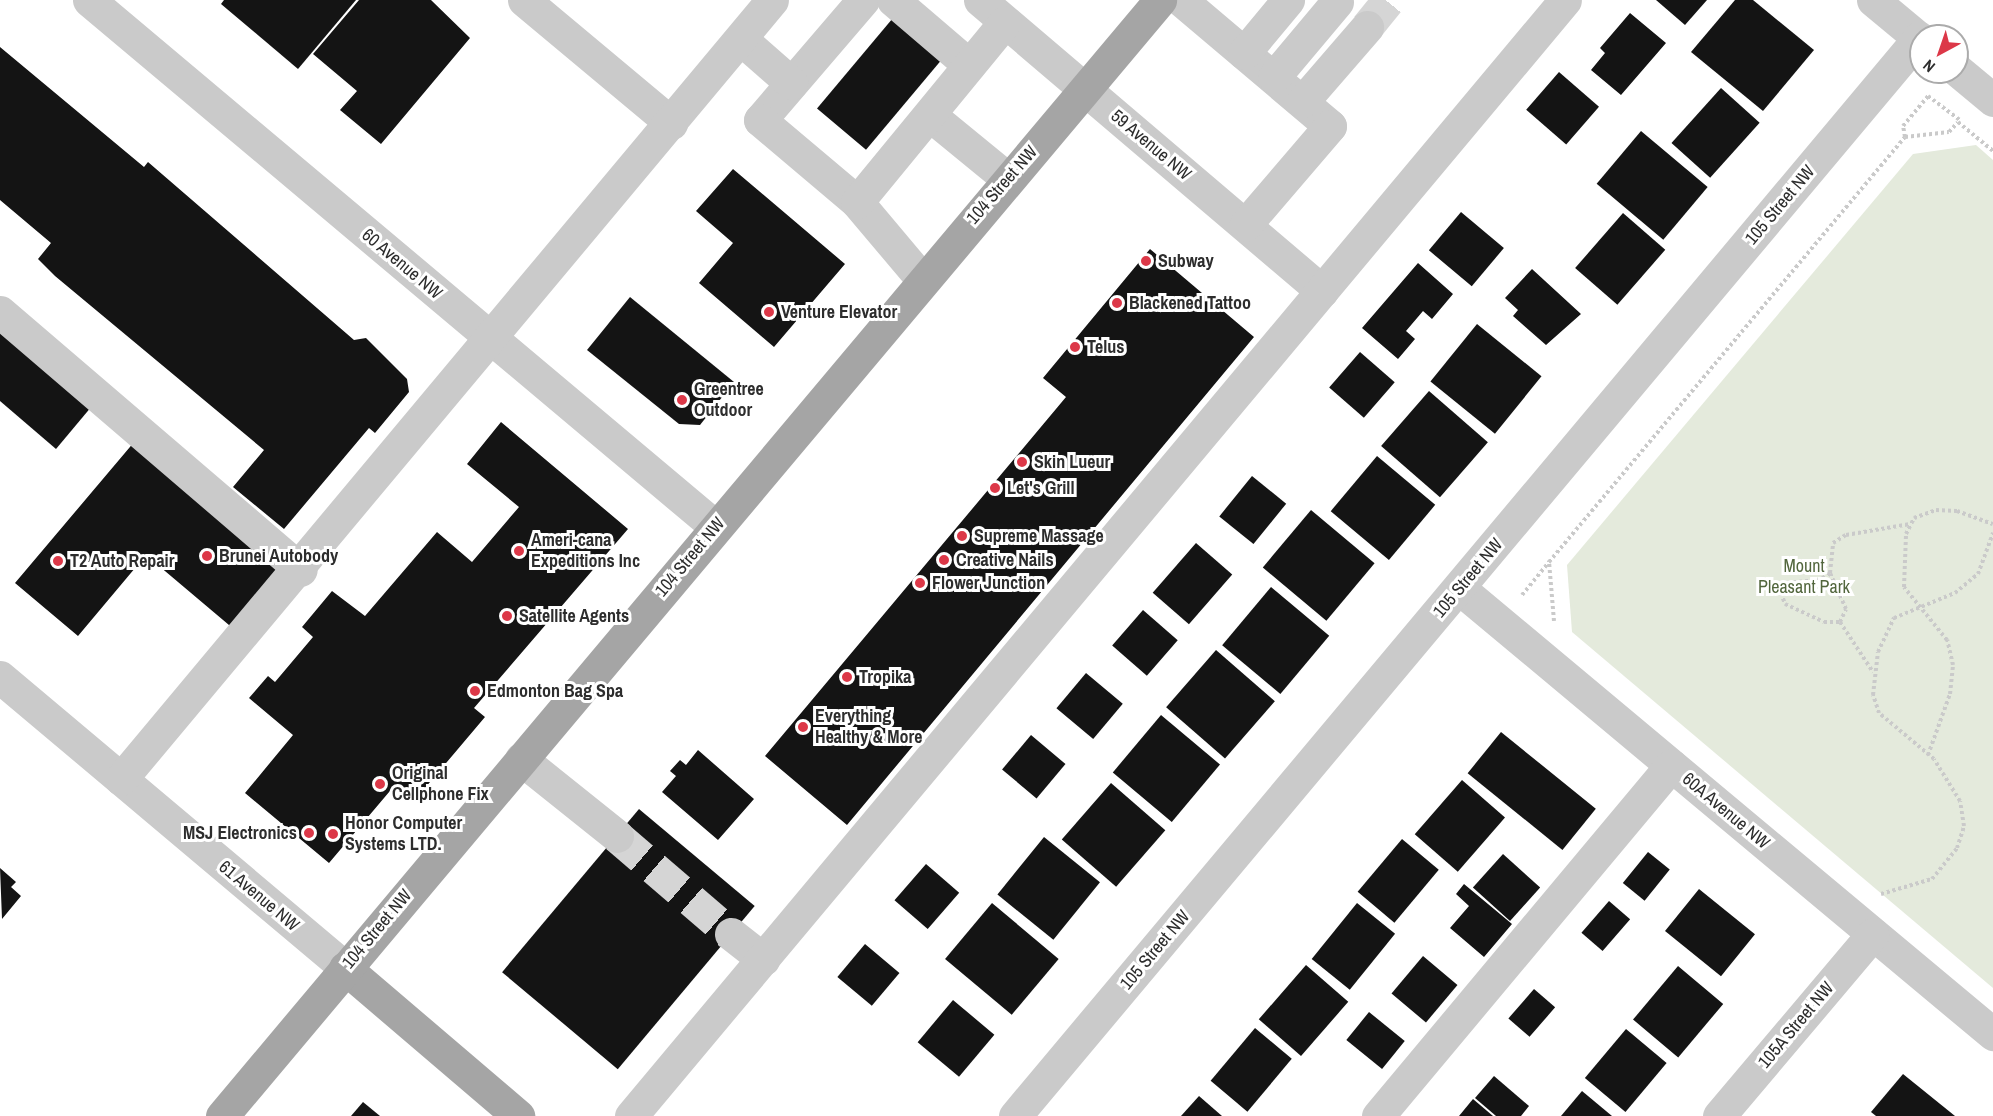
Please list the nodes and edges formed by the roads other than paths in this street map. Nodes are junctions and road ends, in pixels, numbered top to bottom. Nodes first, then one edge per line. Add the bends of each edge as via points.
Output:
1 (89, 0) edge
2 (524, 0) edge
3 (772, 0) edge
4 (863, 0) edge
5 (893, 0) edge
6 (980, 0) edge
7 (1160, 0) edge
8 (1181, 0) edge
9 (1288, 0) edge
10 (1565, 0) edge
11 (1873, 0) edge
12 (1337, 2) dead end
13 (1005, 22) junction
14 (1367, 27) tunnel mouth
15 (1909, 30) edge
16 (741, 39) junction
17 (1909, 52) edge
18 (1244, 53) junction
19 (969, 65) junction
20 (1274, 77) junction
21 (1969, 80) edge
22 (791, 83) junction
23 (1084, 89) junction
24 (1993, 100) edge
25 (1303, 101) junction
26 (931, 116) junction
27 (671, 123) junction
28 (1008, 179) junction
29 (857, 202) junction
30 (1245, 225) junction
31 (921, 278) junction
32 (1322, 291) junction
33 (0, 312) edge
34 (492, 340) junction
35 (716, 527) junction
36 (301, 570) junction
37 (1459, 588) junction
38 (0, 677) edge
39 (521, 759) junction
40 (1671, 765) junction
41 (121, 779) junction
42 (617, 836) tunnel mouth
43 (1877, 919) junction
44 (731, 934) tunnel mouth
45 (763, 959) junction
46 (345, 968) junction
47 (1993, 1034) edge
48 (222, 1116) edge
49 (518, 1116) edge
50 (631, 1116) edge
51 (1015, 1116) edge
52 (1378, 1116) edge
53 (1719, 1116) edge

1 - 34 street, 60 Avenue NW
2 - 27 street
3 - 16 street
4 - 22 street
5 - 19 street
6 - 13 street, 59 Avenue NW
7 - 23 main road, 104 Street NW
8 - 18 street
9 - 18 street
10 - 32 street
11 - 15 street
12 - 20 street
13 - 19 street
13 - 23 street, 59 Avenue NW
14 - 25 street
16 - 22 street
16 - 27 street
17 - 37 street, 105 Street NW
18 - 20 street
19 - 26 street
20 - 25 street
21 - 24 street
22 - 29 street via 760,120
23 - 28 main road, 104 Street NW
23 - 30 street, 59 Avenue NW
25 - 30 street via 1330,126
26 - 28 street
26 - 29 street
27 - 34 street
28 - 31 main road, 104 Street NW
29 - 31 street
30 - 32 street, 59 Avenue NW
31 - 35 main road, 104 Street NW
32 - 45 street
33 - 36 street
34 - 35 street, 60 Avenue NW
34 - 36 street
35 - 39 main road, 104 Street NW
36 - 41 street
37 - 40 street, 60A Avenue NW
37 - 51 street, 105 Street NW
38 - 41 street, 61 Avenue NW
39 - 42 street
39 - 46 main road, 104 Street NW
40 - 43 street, 60A Avenue NW
40 - 52 street
41 - 46 street, 61 Avenue NW
43 - 47 street, 60A Avenue NW
43 - 53 street, 105A Street NW
44 - 45 street
45 - 50 street
46 - 48 main road, 104 Street NW
46 - 49 main road, 61 Avenue NW

